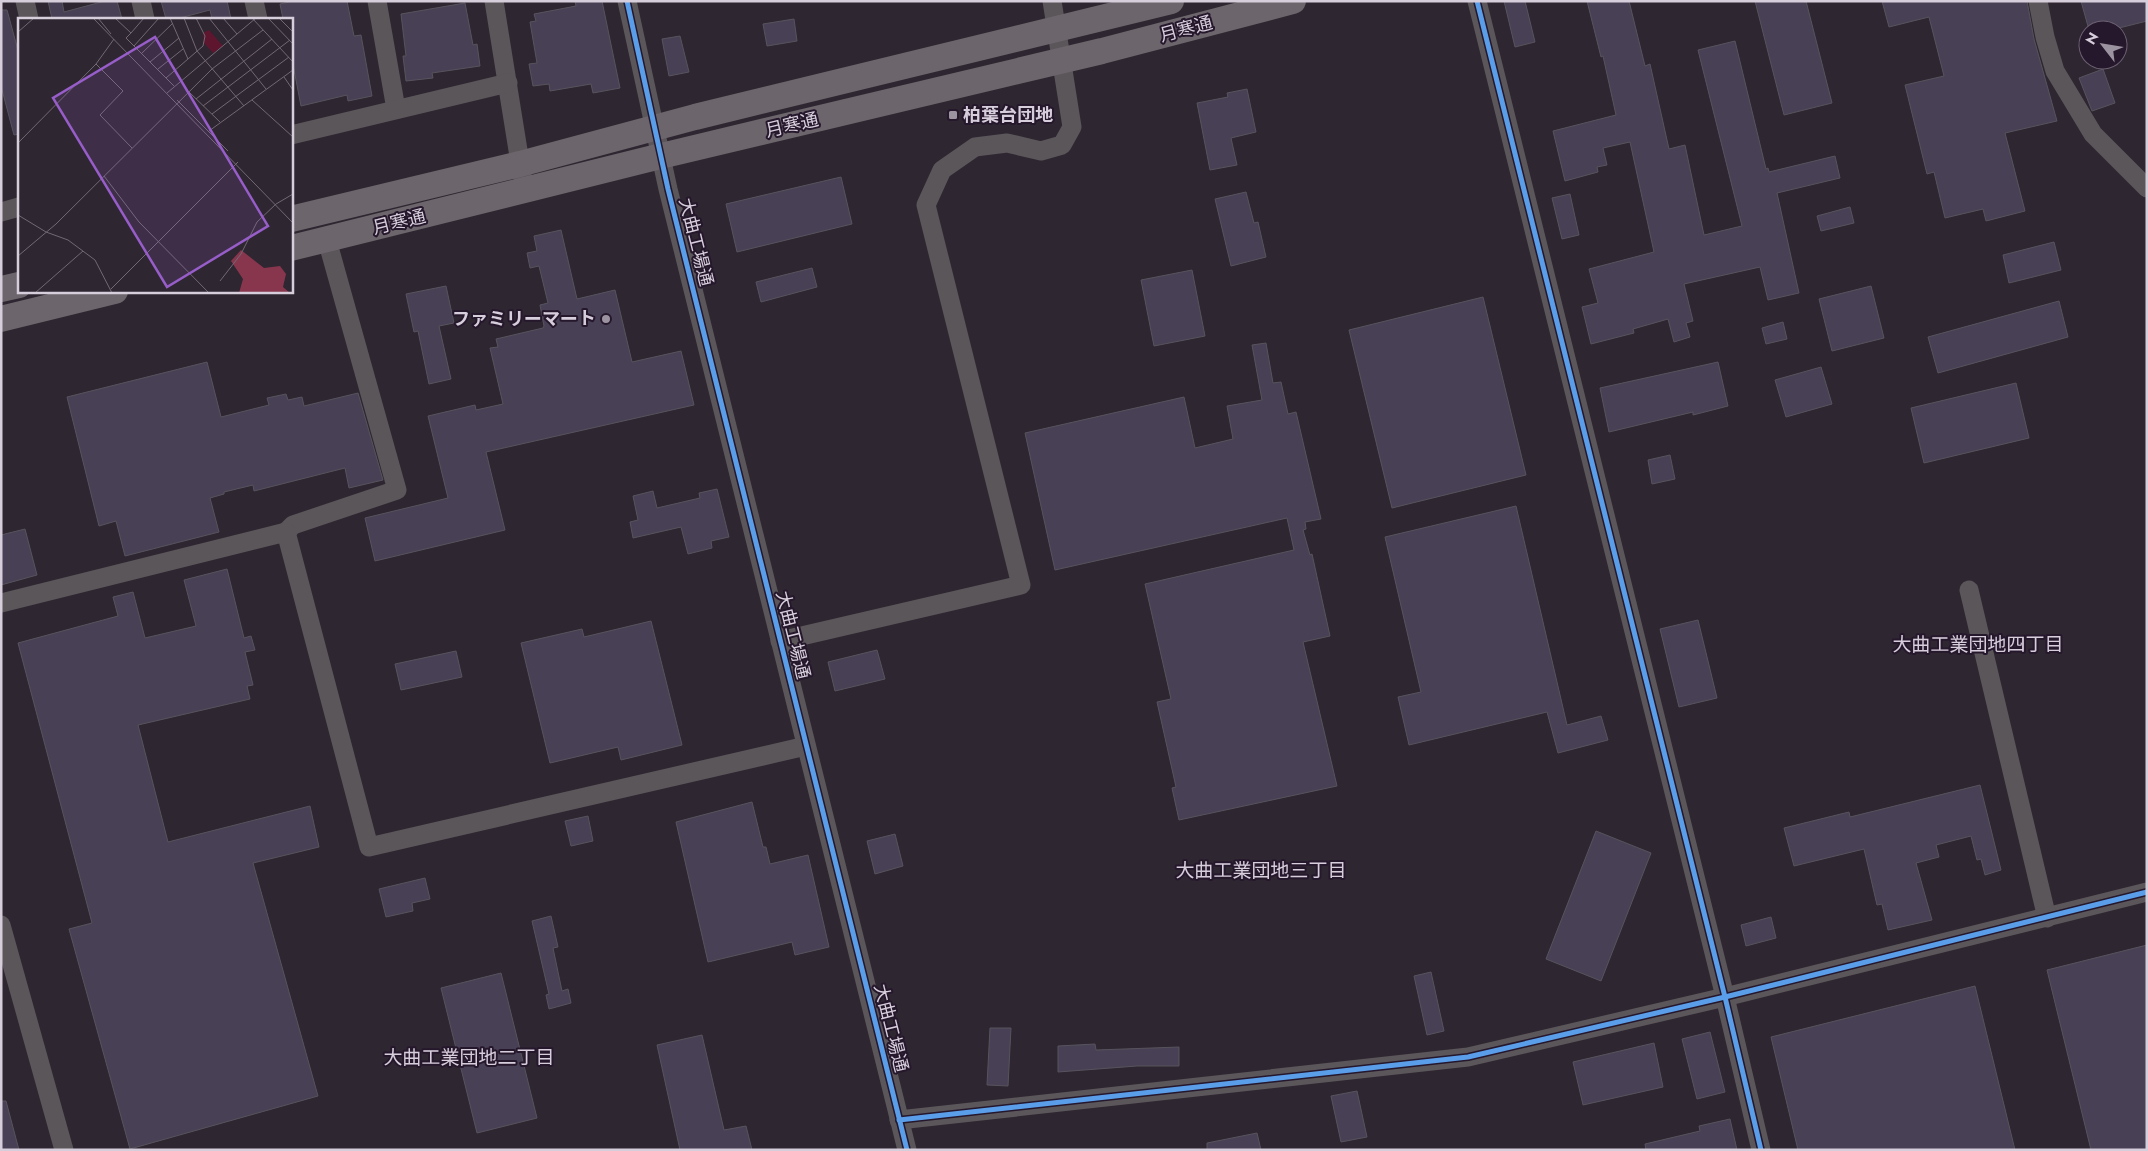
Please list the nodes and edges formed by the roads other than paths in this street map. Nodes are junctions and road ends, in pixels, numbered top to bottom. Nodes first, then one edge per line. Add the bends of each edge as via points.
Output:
1 (25, 1) edge
2 (141, 1) edge
3 (254, 1) edge
4 (377, 1) edge
5 (494, 1) edge
6 (627, 1) edge
7 (1052, 1) edge
8 (1171, 1) edge
9 (1293, 1) edge
10 (1477, 1) edge
11 (2038, 1) edge
12 (29, 18) edge
13 (145, 18) edge
14 (258, 18) edge
15 (1055, 29) junction
16 (1061, 60) junction
17 (508, 84) junction
18 (396, 109) junction
19 (654, 127) junction
20 (292, 135) edge
21 (661, 156) junction
22 (520, 164) junction
23 (2147, 188) edge
24 (526, 191) junction
25 (18, 207) edge
26 (1, 212) edge
27 (292, 219) edge
28 (326, 240) junction
29 (292, 248) edge
30 (18, 285) edge
31 (1, 289) edge
32 (111, 292) edge
33 (1, 319) edge
34 (286, 532) junction
35 (1969, 590) dead end
36 (1, 603) edge
37 (780, 641) junction
38 (806, 746) junction
39 (2147, 892) edge
40 (2047, 918) junction
41 (1, 925) edge
42 (1725, 997) junction
43 (899, 1120) junction
44 (64, 1150) edge
45 (907, 1150) edge
46 (1761, 1150) edge

1 - 12 street
2 - 13 street
3 - 14 street
4 - 18 street
5 - 17 street
6 - 19 street, 大曲工場通
7 - 15 street
8 - 15 highway, 月寒通
9 - 16 highway, 月寒通
10 - 42 street
11 - 23 street via 2055,70 2092,134
15 - 16 street
15 - 19 highway, 月寒通
16 - 21 highway, 月寒通
16 - 37 street via 1072,127 1062,145 1041,151 1007,143 975,147 942,170 926,205 1021,585
17 - 18 street
17 - 22 street
18 - 20 street
19 - 21 street, 大曲工場通
19 - 22 highway, 月寒通
21 - 24 highway, 月寒通
21 - 37 street, 大曲工場通
22 - 24 street
22 - 27 highway, 月寒通
24 - 28 highway, 月寒通
25 - 26 street
28 - 29 highway, 月寒通
28 - 34 street via 397,490 293,525
30 - 31 highway
32 - 33 highway
34 - 36 street
34 - 38 street via 369,848
35 - 40 street
37 - 38 street, 大曲工場通
38 - 43 street, 大曲工場通
39 - 40 street
40 - 42 street
41 - 44 street
42 - 43 street via 1468,1057
42 - 46 street
43 - 45 street, 大曲工場通

